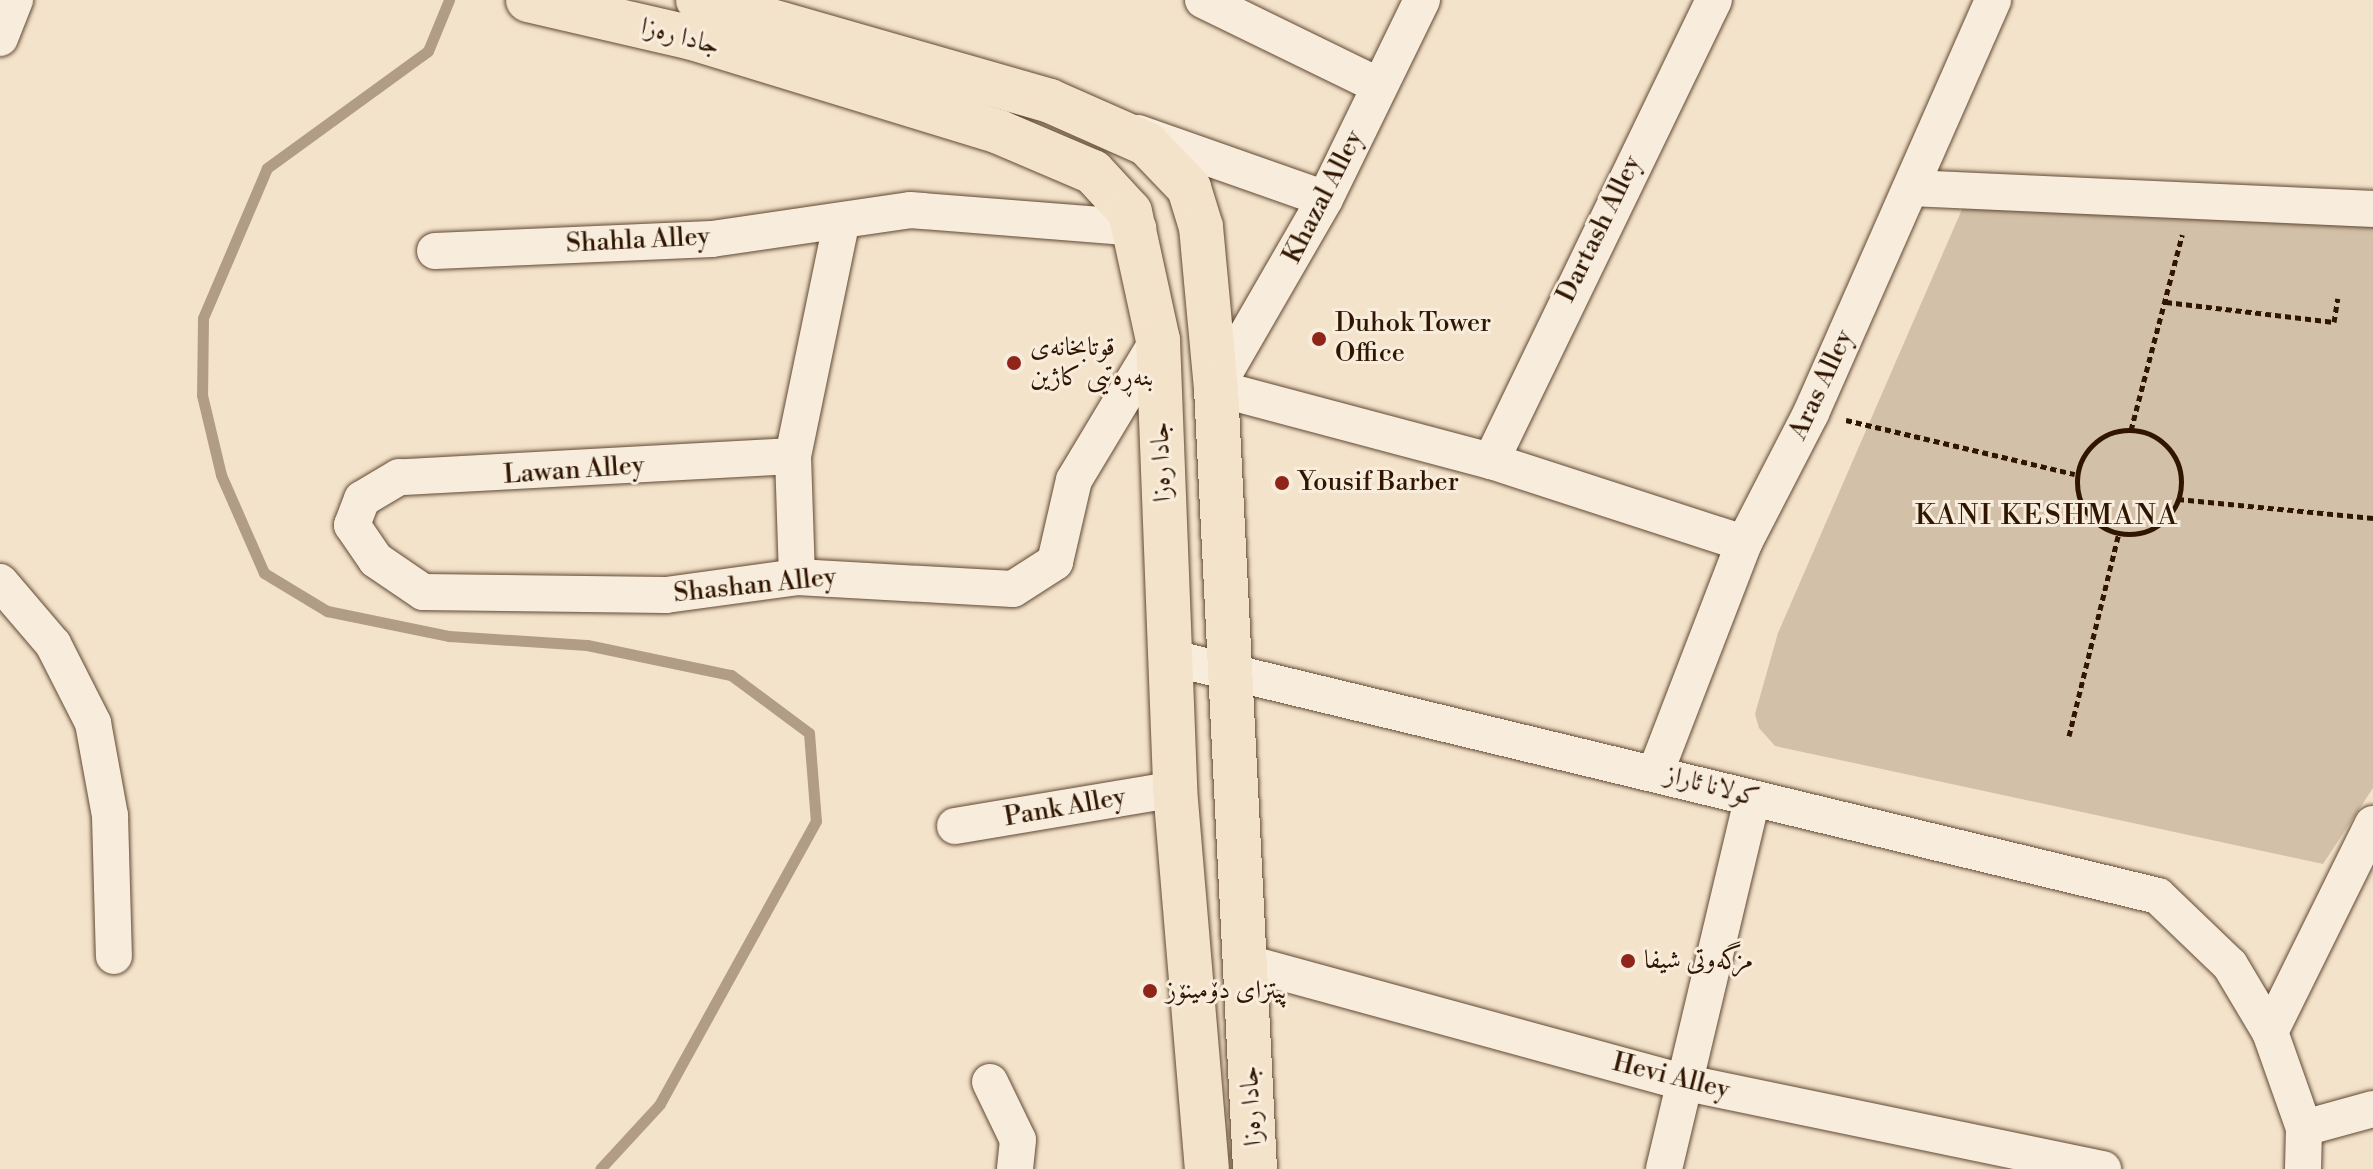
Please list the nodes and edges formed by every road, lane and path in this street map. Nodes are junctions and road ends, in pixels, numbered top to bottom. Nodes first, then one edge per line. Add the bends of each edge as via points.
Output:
1 (15, 0) edge
2 (528, 0) edge
3 (1203, 0) edge
4 (1422, 0) edge
5 (1714, 0) edge
6 (1993, 0) edge
7 (699, 13) edge
8 (0, 38) edge
9 (1379, 86) junction
10 (1092, 117) junction
11 (1912, 188) junction
12 (1325, 199) junction
13 (2189, 205) junction
14 (2373, 209) edge
15 (841, 225) junction
16 (1138, 228) junction
17 (435, 251) dead end
18 (2338, 298) dead end
19 (2166, 302) junction
20 (1158, 340) junction
21 (1216, 388) junction
22 (1811, 413) junction
23 (2130, 435) junction
24 (793, 456) junction
25 (1491, 461) junction
26 (2075, 474) junction
27 (362, 499) joint
28 (2178, 499) junction
29 (2373, 518) edge
30 (2119, 533) junction
31 (1744, 543) junction
32 (797, 577) junction
33 (0, 582) edge
34 (1168, 657) junction
35 (1225, 669) junction
36 (2069, 736) dead end
37 (1656, 771) junction
38 (1175, 789) junction
39 (1752, 799) junction
40 (2373, 824) edge
41 (955, 826) dead end
42 (114, 956) dead end
43 (1244, 962) junction
44 (2270, 1032) junction
45 (990, 1082) dead end
46 (1687, 1083) junction
47 (2373, 1109) edge
48 (2304, 1128) junction
49 (1015, 1169) edge
50 (1207, 1169) edge
51 (1255, 1169) edge
52 (1664, 1169) edge
53 (2103, 1169) edge
54 (2303, 1169) edge

1 - 8 street
2 - 7 main road, جادا ره‌زا
3 - 9 street
4 - 9 street, Khazal Alley
5 - 25 street, Dartash Alley
6 - 11 street, Aras Alley
7 - 10 main road, جادا ره‌زا via 993,82
7 - 16 main road, جادا ره‌زا via 1038,146 1108,183
9 - 12 street, Khazal Alley
10 - 12 street
10 - 21 main road, جادا ره‌زا via 1155,150 1189,188 1201,227
11 - 13 street
11 - 22 street, Aras Alley
12 - 21 street, Khazal Alley
13 - 14 street
13 - 19 path
15 - 16 street, Shahla Alley via 910,210
15 - 17 street, Shahla Alley
15 - 24 street
16 - 20 main road, جادا ره‌زا
18 - 19 path via 2334,322
19 - 23 path
20 - 32 street, Shashan Alley via 1074,480 1055,562 1013,589
20 - 34 main road, جادا ره‌زا
21 - 25 street
21 - 35 main road, جادا ره‌زا
22 - 26 path
22 - 31 street, Aras Alley
23 - 26 path via 2129,428 2096,440
23 - 28 path via 2161,438 2173,451 2182,483
24 - 27 street, Lawan Alley via 399,477
24 - 32 street
25 - 31 street
26 - 30 path via 2092,519
27 - 32 street, Shashan Alley via 352,525 376,560 423,592 666,595
28 - 29 path
28 - 30 path via 2157,526
30 - 36 path
31 - 37 street, Aras Alley
33 - 42 street via 53,644 93,723 110,816
34 - 35 street, کولانا ئاراز
34 - 38 main road, جادا ره‌زا
35 - 37 street, کولانا ئاراز
35 - 43 main road, جادا ره‌زا
37 - 39 street, کولانا ئاراز
38 - 41 street, Pank Alley
38 - 50 main road, جادا ره‌زا
39 - 44 street, کولانا ئاراز via 2158,896 2230,965
39 - 46 street
40 - 44 street
43 - 46 street, Hevi Alley
43 - 51 main road, جادا ره‌زا
44 - 48 street, کولانا ئاراز
45 - 49 street via 1018,1140
46 - 52 street
46 - 53 street, Hevi Alley
47 - 48 street
48 - 54 street

